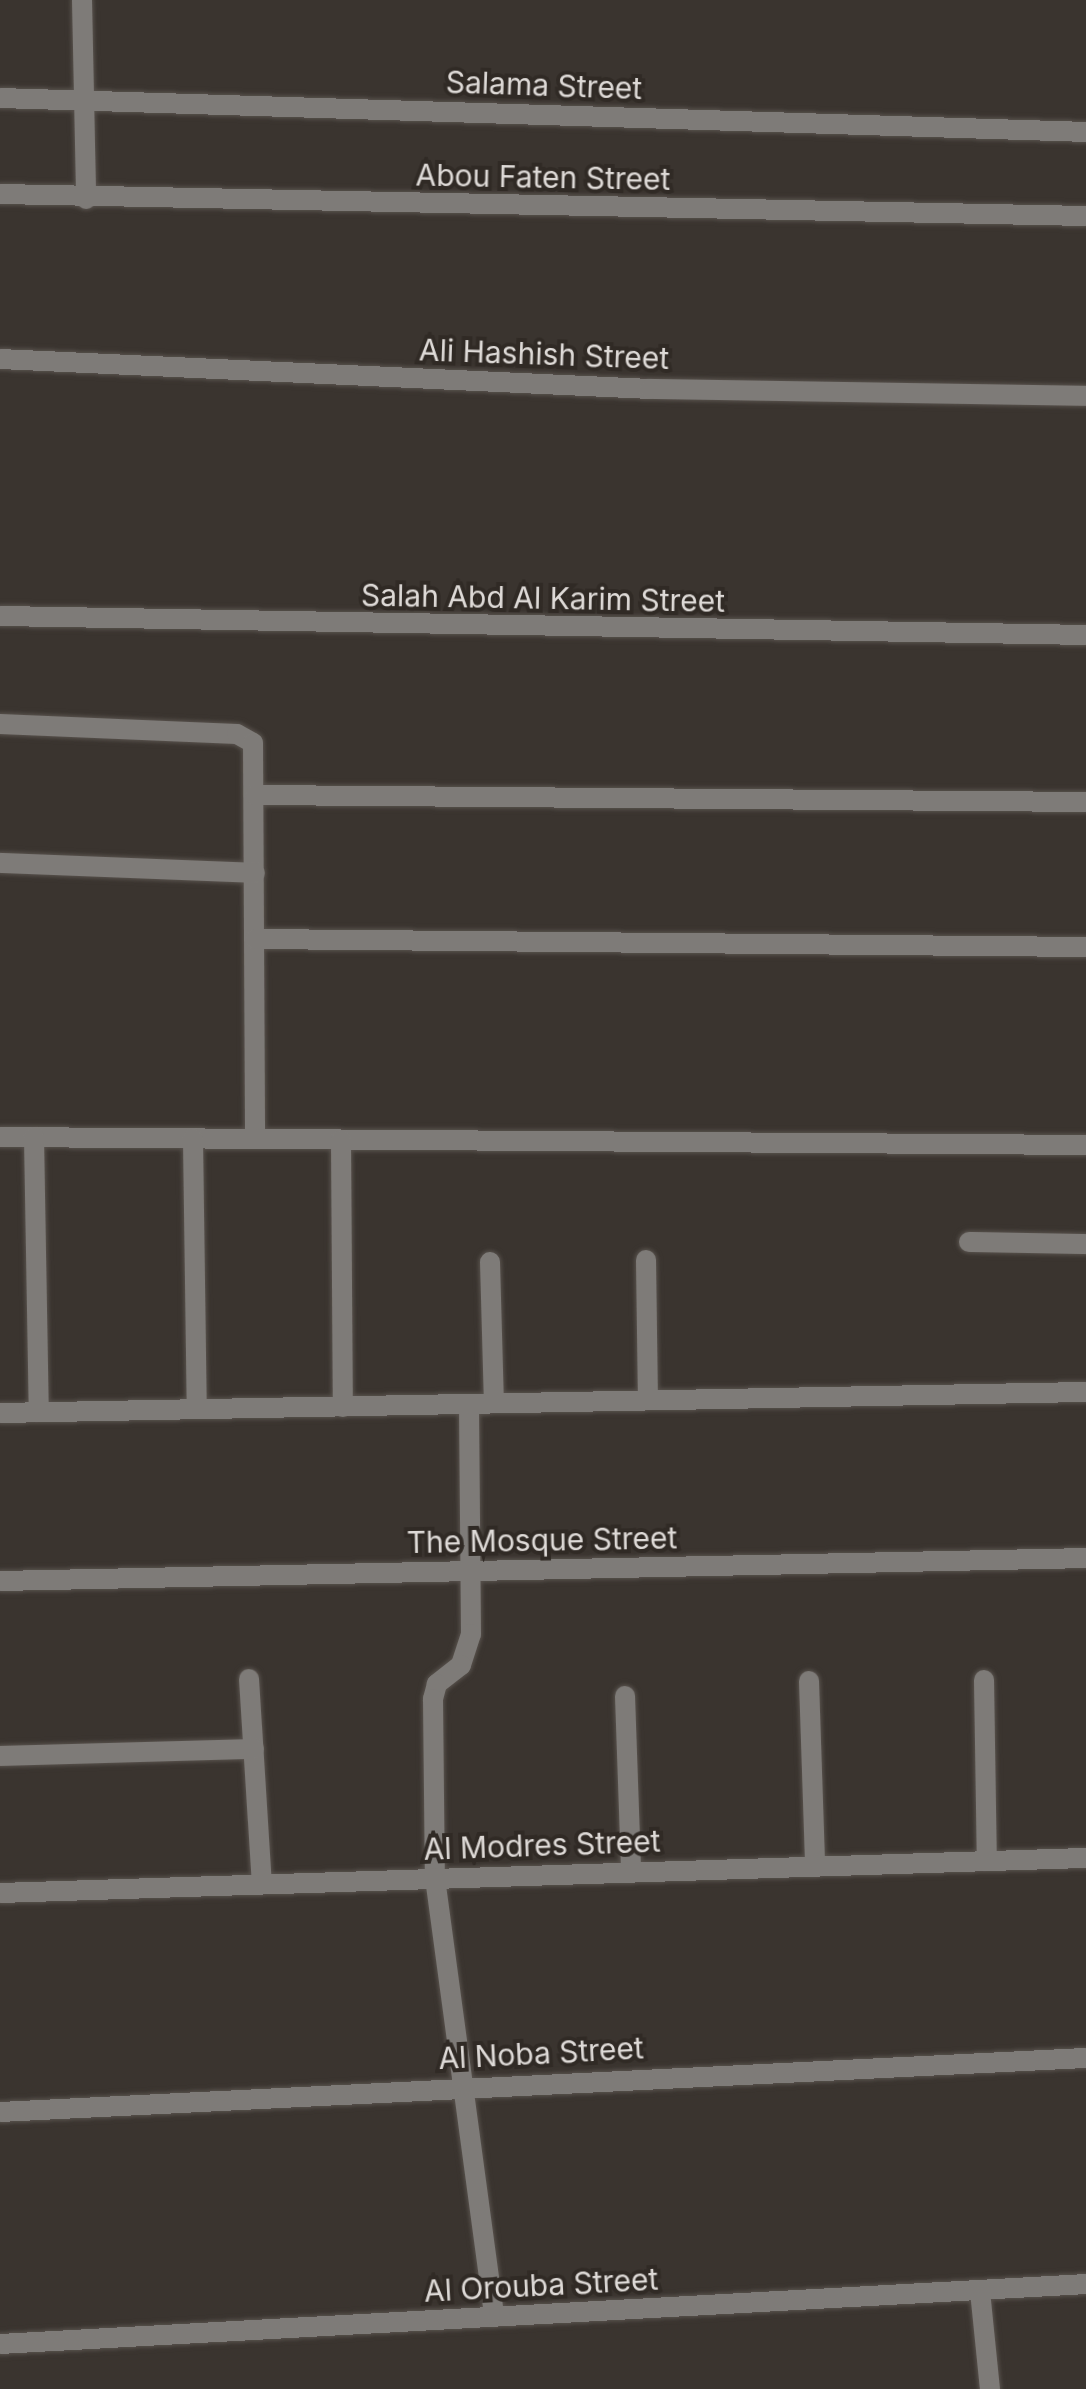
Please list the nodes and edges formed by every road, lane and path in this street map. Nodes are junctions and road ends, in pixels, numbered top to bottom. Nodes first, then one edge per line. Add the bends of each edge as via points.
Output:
1 (82, 0) edge
2 (0, 98) edge
3 (84, 101) junction
4 (1086, 132) edge
5 (0, 194) edge
6 (86, 199) junction
7 (1086, 216) edge
8 (0, 358) edge
9 (1086, 396) edge
10 (0, 616) edge
11 (1086, 635) edge
12 (0, 724) edge
13 (255, 795) junction
14 (1086, 802) edge
15 (0, 863) edge
16 (255, 874) junction
17 (255, 939) junction
18 (1086, 947) edge
19 (0, 1137) edge
20 (34, 1138) junction
21 (192, 1139) junction
22 (256, 1140) junction
23 (341, 1140) junction
24 (1086, 1145) edge
25 (968, 1242) dead end
26 (1086, 1244) edge
27 (646, 1260) dead end
28 (490, 1262) dead end
29 (1086, 1392) edge
30 (648, 1400) junction
31 (494, 1403) junction
32 (469, 1404) junction
33 (344, 1407) junction
34 (198, 1410) junction
35 (40, 1412) junction
36 (0, 1413) edge
37 (1086, 1558) edge
38 (470, 1571) junction
39 (0, 1581) edge
40 (249, 1679) dead end
41 (984, 1680) dead end
42 (809, 1681) dead end
43 (625, 1696) dead end
44 (254, 1749) junction
45 (0, 1756) edge
46 (1086, 1858) edge
47 (986, 1861) junction
48 (814, 1866) junction
49 (631, 1872) junction
50 (435, 1878) junction
51 (262, 1884) junction
52 (0, 1893) edge
53 (1086, 2058) edge
54 (462, 2086) junction
55 (0, 2112) edge
56 (1086, 2284) edge
57 (980, 2291) junction
58 (494, 2318) junction
59 (0, 2344) edge
60 (990, 2389) edge

1 - 3 street
2 - 3 street, Salama Street
3 - 4 street, Salama Street
3 - 6 street
5 - 6 street, Abou Faten Street
6 - 7 street, Abou Faten Street
8 - 9 street, Ali Hashish Street via 650,389
10 - 11 street, Salah Abd Al Karim Street
12 - 13 street via 246,736 255,752
13 - 14 street
13 - 16 street
15 - 16 street
16 - 17 street
17 - 18 street
17 - 22 street
19 - 20 street
20 - 21 street
20 - 35 street
21 - 22 street
21 - 34 street
22 - 23 street
23 - 24 street
23 - 33 street
25 - 26 street
27 - 30 street
28 - 31 street
29 - 30 street
30 - 31 street
31 - 32 street
32 - 33 street
32 - 38 street
33 - 34 street
34 - 35 street
35 - 36 street
37 - 38 street, The Mosque Street
38 - 39 street, The Mosque Street
38 - 50 street via 468,1651 433,1699
40 - 44 street
41 - 47 street
42 - 48 street
43 - 49 street
44 - 45 street
44 - 51 street
46 - 47 street, Al Modres Street
47 - 48 street, Al Modres Street
48 - 49 street, Al Modres Street
49 - 50 street, Al Modres Street
50 - 51 street, Al Modres Street
50 - 54 street
51 - 52 street, Al Modres Street
53 - 54 street, Al Noba Street
54 - 55 street, Al Noba Street
54 - 58 street
56 - 57 street, Al Orouba Street
57 - 58 street, Al Orouba Street
57 - 60 street
58 - 59 street, Al Orouba Street

